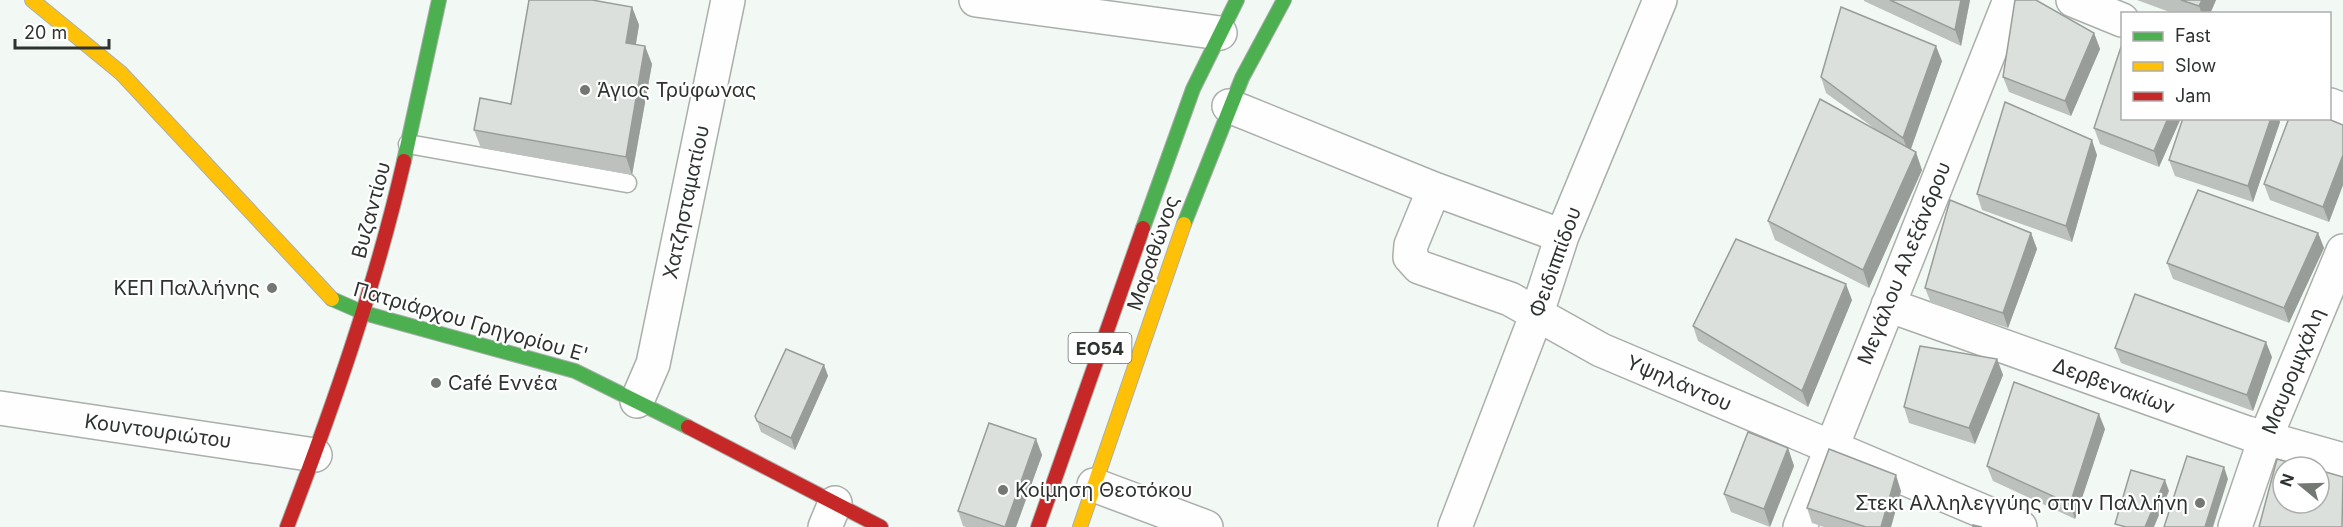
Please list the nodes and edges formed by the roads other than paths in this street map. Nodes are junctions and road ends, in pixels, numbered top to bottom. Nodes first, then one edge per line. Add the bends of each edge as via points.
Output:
1 (32, 0) edge
2 (439, 0) edge
3 (728, 0) edge
4 (976, 0) edge
5 (1237, 0) edge
6 (1284, 0) edge
7 (1660, 0) edge
8 (2010, 0) edge
9 (2073, 0) edge
10 (2121, 20) edge
11 (1220, 33) junction
12 (1229, 106) junction
13 (408, 144) junction
14 (627, 183) dead end
15 (1434, 189) junction
16 (1562, 236) junction
17 (2343, 251) edge
18 (1888, 305) junction
19 (364, 313) junction
20 (1536, 316) junction
21 (637, 401) junction
22 (0, 408) edge
23 (2265, 439) junction
24 (1831, 448) junction
25 (315, 454) junction
26 (2343, 460) edge
27 (1094, 485) junction
28 (830, 515) edge
29 (287, 527) edge
30 (881, 527) edge
31 (1038, 527) edge
32 (1080, 527) edge
33 (1206, 527) edge
34 (1455, 527) edge
35 (1800, 527) edge
36 (2020, 527) edge
37 (2235, 527) edge

1 - 19 street, Πατριάρχου Γρηγορίου Ε' via 121,73 320,288 333,300
2 - 13 street, Βυζαντίου
3 - 21 street, Χατζησταματίου via 653,364
4 - 11 street
5 - 11 street, Μαραθώνος / ΕΟ54
6 - 12 street, Μαραθώνος / ΕΟ54
7 - 16 street, Φειδιππίδου
8 - 18 street, Μεγάλου Αλεξάνδρου
9 - 10 street
11 - 31 street, Μαραθώνος / ΕΟ54 via 1174,137
12 - 15 street
12 - 27 street, Μαραθώνος / ΕΟ54 via 1195,192
13 - 14 lane
13 - 19 street, Βυζαντίου
15 - 16 street
15 - 20 street, Υψηλάντου via 1411,244 1410,257 1419,267 1510,299
16 - 20 street, Φειδιππίδου
17 - 23 street, Μαυρομιχάλη
18 - 23 street, Δερβενακίων
18 - 24 street, Μεγάλου Αλεξάνδρου
19 - 21 street, Πατριάρχου Γρηγορίου Ε' via 547,362 585,375
19 - 25 street, Βυζαντίου
20 - 24 street, Υψηλάντου via 1601,350
20 - 34 street, Φειδιππίδου
21 - 28 street, Πατριάρχου Γρηγορίου Ε'
22 - 25 street, Κουντουριώτου
23 - 26 street, Δερβενακίων
23 - 37 street, Μαυρομιχάλη
24 - 35 street, Μεγάλου Αλεξάνδρου
24 - 36 street, Υψηλάντου
25 - 29 street, Βυζαντίου
27 - 32 street, Μαραθώνος / ΕΟ54
27 - 33 street
28 - 30 street, Πατριάρχου Γρηγορίου Ε'

